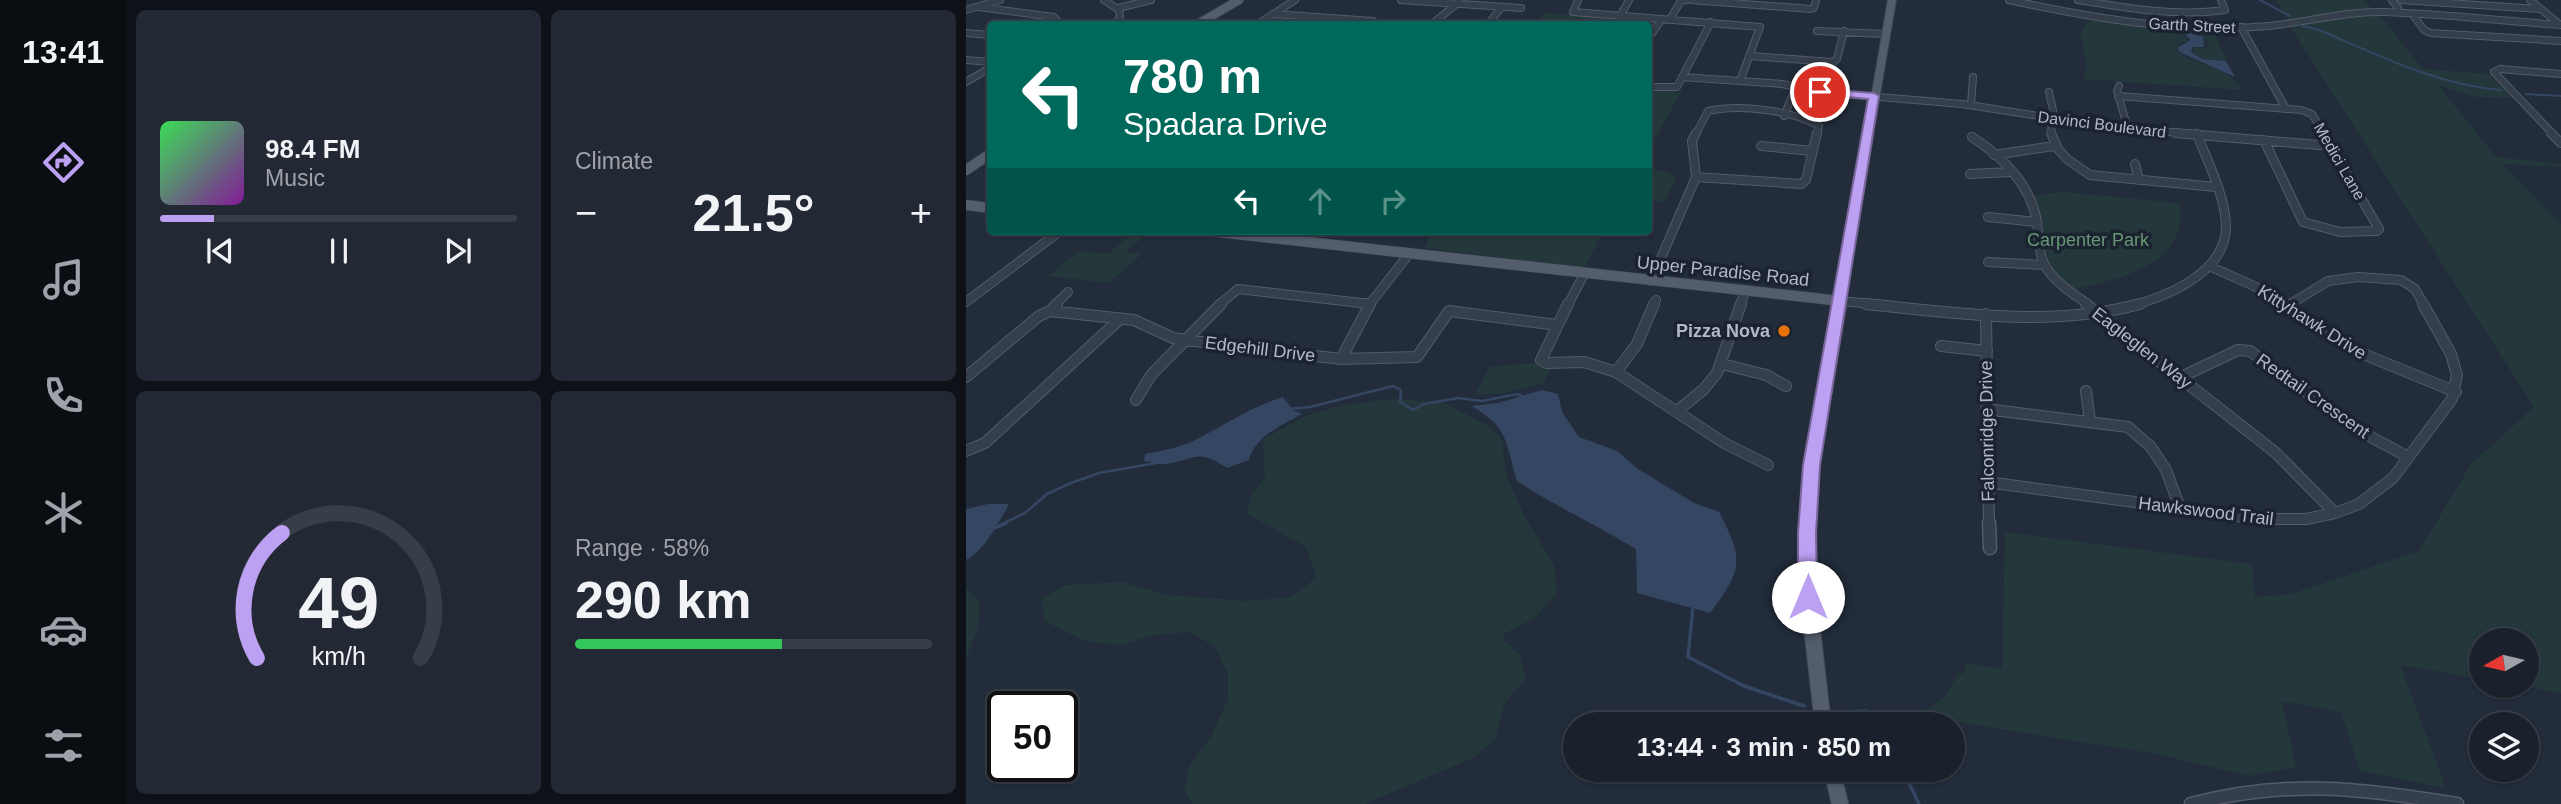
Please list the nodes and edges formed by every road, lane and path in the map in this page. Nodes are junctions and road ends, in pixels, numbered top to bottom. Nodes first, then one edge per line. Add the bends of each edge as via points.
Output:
1 (1000, 0) edge
2 (1104, 0) edge
3 (1151, 0) edge
4 (1239, 0) edge
5 (1295, 0) edge
6 (1401, 0) edge
7 (1578, 0) edge
8 (1629, 0) edge
9 (1686, 0) edge
10 (1691, 0) edge
11 (1816, 0) edge
12 (1892, 0) edge
13 (2009, 0) edge
14 (2078, 0) edge
15 (2142, 0) edge
16 (2221, 0) edge
17 (2392, 0) edge
18 (2401, 0) edge
19 (2483, 0) edge
20 (2530, 0) edge
21 (2536, 0) edge
22 (2438, 1) edge
23 (1459, 2) edge
24 (1764, 2) edge
25 (2488, 5) junction
26 (979, 7) junction
27 (1502, 7) junction
28 (1118, 8) junction
29 (1521, 8) dead end
30 (2398, 8) dead end
31 (2145, 9) junction
32 (2540, 9) junction
33 (966, 10) edge
34 (1273, 14) junction
35 (2413, 15) junction
36 (1620, 16) junction
37 (1321, 18) junction
38 (1662, 19) junction
39 (1670, 19) junction
40 (1057, 21) edge
41 (1118, 21) edge
42 (1203, 21) edge
43 (1262, 21) edge
44 (1316, 21) edge
45 (1360, 21) edge
46 (1436, 21) edge
47 (1490, 21) edge
48 (1712, 22) junction
49 (2561, 24) edge
50 (2241, 27) junction
51 (1818, 31) dead end
52 (1844, 31) junction
53 (966, 33) edge
54 (1652, 33) edge
55 (1885, 34) junction
56 (987, 35) edge
57 (2561, 41) edge
58 (1750, 56) junction
59 (966, 60) edge
60 (987, 62) edge
61 (987, 70) edge
62 (2561, 74) edge
63 (1682, 77) junction
64 (1973, 77) dead end
65 (1740, 81) junction
66 (966, 82) edge
67 (1796, 86) junction
68 (2119, 86) dead end
69 (1652, 87) edge
70 (2049, 92) dead end
71 (1874, 96) junction
72 (2118, 96) junction
73 (1971, 105) junction
74 (2286, 109) junction
75 (1784, 116) junction
76 (2050, 118) junction
77 (2128, 129) junction
78 (2197, 134) junction
79 (1972, 137) dead end
80 (2264, 140) junction
81 (2561, 143) edge
82 (1761, 146) dead end
83 (2054, 146) junction
84 (2331, 146) junction
85 (1812, 151) junction
86 (1994, 155) junction
87 (987, 156) edge
88 (2135, 164) dead end
89 (966, 170) edge
90 (2010, 172) junction
91 (1970, 174) dead end
92 (1696, 177) junction
93 (2139, 180) junction
94 (2216, 187) junction
95 (966, 205) edge
96 (987, 208) edge
97 (1988, 217) dead end
98 (2036, 222) junction
99 (1055, 235) edge
100 (1252, 235) edge
101 (1409, 254) junction
102 (1988, 262) dead end
103 (2043, 265) junction
104 (2209, 266) junction
105 (1584, 274) junction
106 (1651, 281) junction
107 (1068, 292) dead end
108 (1745, 292) junction
109 (1656, 300) dead end
110 (1841, 301) junction
111 (966, 302) edge
112 (1370, 304) junction
113 (2287, 307) junction
114 (1050, 311) junction
115 (2098, 313) junction
116 (1986, 314) junction
117 (1120, 318) junction
118 (1557, 325) junction
119 (1185, 340) junction
120 (1941, 346) dead end
121 (1986, 351) junction
122 (1341, 359) junction
123 (1722, 364) junction
124 (1616, 372) junction
125 (967, 374) edge
126 (2179, 377) junction
127 (1786, 386) dead end
128 (2086, 391) dead end
129 (2456, 392) junction
130 (1136, 400) dead end
131 (1986, 409) junction
132 (1677, 411) junction
133 (2090, 421) junction
134 (966, 451) edge
135 (2408, 457) junction
136 (1768, 464) dead end
137 (1987, 482) junction
138 (2180, 508) junction
139 (2335, 513) junction
140 (1990, 548) dead end
141 (1822, 712) edge
142 (1835, 782) edge
143 (1840, 804) edge
144 (2191, 804) edge
145 (2457, 804) edge

1 - 26 street
2 - 28 street
3 - 28 street
4 - 42 main road
5 - 34 street
6 - 23 street
7 - 36 street via 1573,12
8 - 36 street
9 - 39 street
10 - 24 street
11 - 24 street via 1811,9
12 - 55 main road
13 - 50 street, Garth Street via 2093,18
14 - 31 street
15 - 31 street
16 - 31 street via 2226,9 2222,11
17 - 30 street
18 - 22 street
19 - 25 street
20 - 32 street
21 - 49 street
22 - 25 street
23 - 27 street
23 - 46 street
25 - 32 street
26 - 33 street
26 - 40 street
27 - 29 street
27 - 47 street
28 - 41 street
32 - 49 street
34 - 37 street
34 - 43 street
35 - 49 street, Garth Street
35 - 50 street, Garth Street via 2331,15
35 - 57 street via 2423,30 2432,33
36 - 38 street
37 - 44 street
37 - 45 street
38 - 39 street
38 - 54 street
39 - 48 street
48 - 58 street via 1760,27
48 - 63 street
50 - 74 street
51 - 52 street
52 - 55 street
52 - 58 street via 1833,62
53 - 56 street
55 - 71 main road
58 - 65 street
59 - 60 street
61 - 66 street
62 - 81 street via 2494,72
63 - 65 street, Davinci Boulevard
63 - 69 street via 1672,89
64 - 73 street
65 - 67 street, Davinci Boulevard
67 - 71 street, Davinci Boulevard
67 - 75 street
68 - 72 street
70 - 76 street
71 - 73 street, Davinci Boulevard
71 - 110 main road
72 - 74 street, Medici Lane
72 - 77 street
73 - 76 street, Davinci Boulevard
74 - 84 street, Medici Lane via 2314,116
75 - 85 street via 1818,123
75 - 92 street via 1723,108 1708,111 1692,141
76 - 77 street, Davinci Boulevard
76 - 83 street
77 - 78 street, Davinci Boulevard
78 - 80 street, Davinci Boulevard
78 - 94 street
79 - 86 street
80 - 84 street, Davinci Boulevard
80 - 84 street, Medici Lane via 2303,222 2315,228 2378,231
82 - 85 street
83 - 86 street
83 - 93 street via 2088,175
85 - 92 street via 1806,180 1797,186
86 - 90 street
87 - 89 main road
88 - 93 street
90 - 91 street
90 - 98 street via 2030,197
92 - 106 street
93 - 94 street
94 - 104 street via 2225,229
95 - 96 main road
97 - 98 street
98 - 103 street
99 - 111 street
100 - 101 main road, Upper Paradise Road
101 - 105 main road, Upper Paradise Road
101 - 112 street
102 - 103 street
103 - 115 street, Eagleglen Way
104 - 113 street, Kittyhawk Drive
104 - 115 street, Upper Paradise Road via 2168,294
105 - 106 main road, Upper Paradise Road
105 - 118 street
106 - 108 main road, Upper Paradise Road
107 - 114 street
108 - 110 main road, Upper Paradise Road
108 - 123 street
109 - 124 street via 1637,344
110 - 116 street, Upper Paradise Road
110 - 141 main road via 1808,507 1808,597
112 - 119 street via 1238,289
112 - 122 street
113 - 129 street, Kittyhawk Drive via 2356,351
113 - 129 street via 2312,288 2337,279 2381,278 2407,283 2415,289 2451,354
114 - 117 street, Edgehill Drive
114 - 125 street
115 - 116 street, Upper Paradise Road
115 - 126 street, Eagleglen Way
116 - 121 street, Falconridge Drive
117 - 119 street, Edgehill Drive
117 - 134 street via 985,443
118 - 122 street, Edgehill Drive via 1449,311 1417,357
118 - 124 street via 1541,356 1544,362 1584,362
119 - 122 street, Edgehill Drive
119 - 130 street via 1151,375
120 - 121 street
121 - 131 street, Falconridge Drive
123 - 127 street via 1766,375
123 - 132 street via 1708,384
124 - 132 street
126 - 135 street, Redtail Crescent via 2238,350 2250,351 2360,431
126 - 139 street, Eagleglen Way via 2276,453
128 - 133 street
129 - 135 street, Hawkswood Trail
131 - 133 street
131 - 137 street, Falconridge Drive
132 - 136 street via 1724,443
133 - 138 street via 2137,432 2166,470
135 - 139 street, Hawkswood Trail via 2375,494
137 - 138 street, Hawkswood Trail
137 - 140 street, Falconridge Drive
138 - 139 street, Hawkswood Trail via 2282,520
142 - 143 main road
144 - 145 street via 2248,790 2310,786

